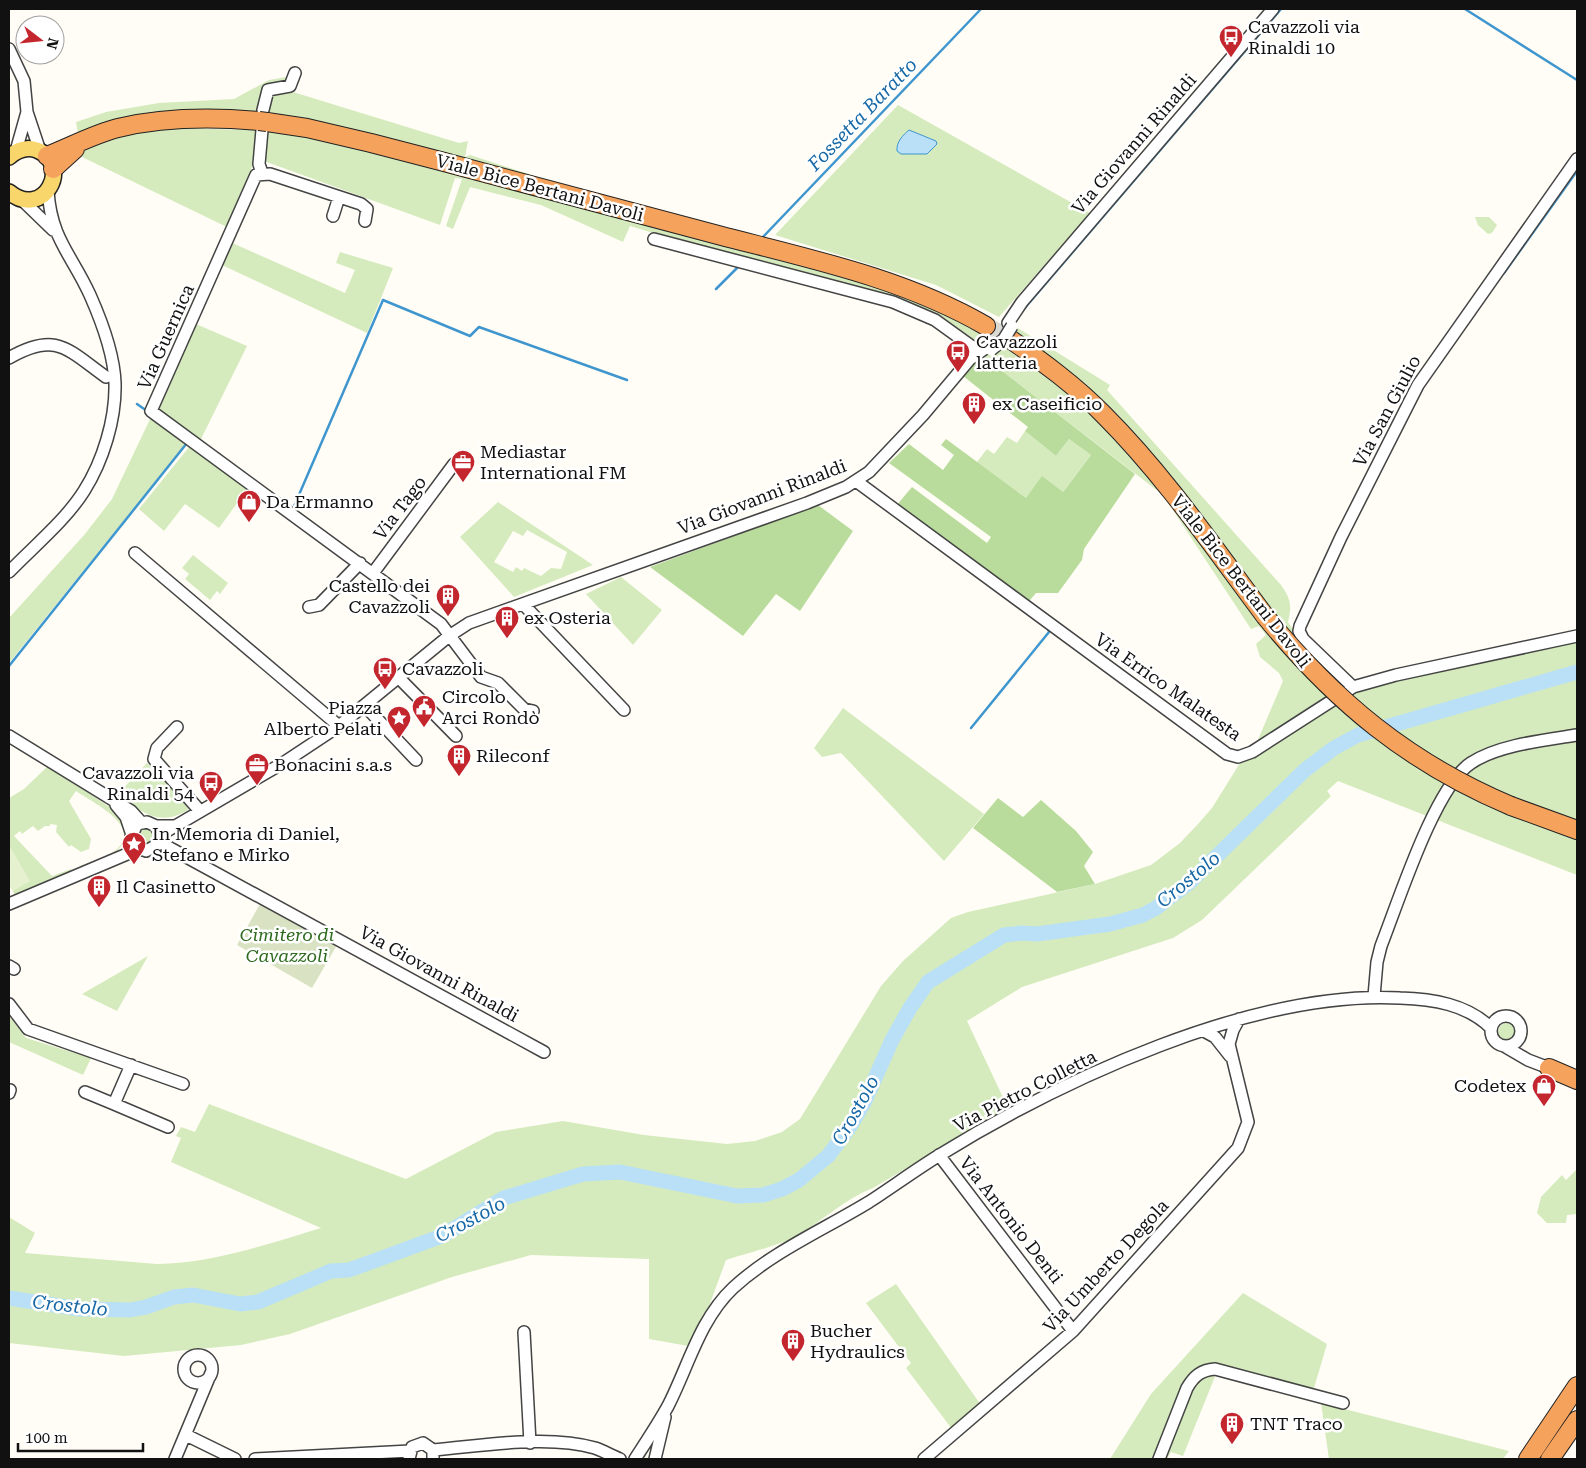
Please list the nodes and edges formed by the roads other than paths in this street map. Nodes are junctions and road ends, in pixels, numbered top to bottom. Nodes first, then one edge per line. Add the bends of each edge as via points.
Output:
1 (1273, 9) edge
2 (9, 49) edge
3 (294, 73) dead end
4 (27, 112) junction
5 (263, 121) junction
6 (12, 154) edge
7 (47, 159) junction
8 (1577, 159) edge
9 (262, 174) junction
10 (48, 191) junction
11 (15, 196) edge
12 (339, 197) junction
13 (333, 216) dead end
14 (365, 221) dead end
15 (54, 231) junction
16 (654, 239) dead end
17 (986, 326) tunnel mouth
18 (1010, 329) junction
19 (982, 352) junction
20 (9, 358) edge
21 (106, 378) dead end
22 (454, 464) dead end
23 (856, 481) junction
24 (135, 553) dead end
25 (360, 564) junction
26 (9, 572) edge
27 (373, 573) junction
28 (523, 604) junction
29 (309, 607) dead end
30 (449, 636) junction
31 (1577, 636) edge
32 (399, 678) junction
33 (1353, 687) junction
34 (365, 706) junction
35 (624, 710) dead end
36 (533, 711) dead end
37 (338, 726) junction
38 (177, 727) dead end
39 (1577, 735) edge
40 (9, 736) edge
41 (456, 736) dead end
42 (416, 760) dead end
43 (111, 800) junction
44 (200, 811) junction
45 (142, 822) junction
46 (1576, 829) edge
47 (158, 834) junction
48 (134, 841) junction
49 (9, 904) edge
50 (1374, 996) junction
51 (9, 1004) edge
52 (1239, 1019) junction
53 (1493, 1024) junction
54 (1204, 1031) junction
55 (1520, 1038) junction
56 (1504, 1046) junction
57 (544, 1052) dead end
58 (1233, 1062) junction
59 (131, 1065) junction
60 (1549, 1068) junction
61 (1577, 1080) edge
62 (183, 1084) dead end
63 (85, 1092) dead end
64 (114, 1104) junction
65 (168, 1127) dead end
66 (939, 1155) junction
67 (1073, 1331) junction
68 (524, 1332) dead end
69 (211, 1373) junction
70 (194, 1382) junction
71 (1577, 1386) edge
72 (203, 1396) junction
73 (1343, 1404) dead end
74 (668, 1406) junction
75 (1577, 1420) edge
76 (186, 1435) junction
77 (530, 1443) junction
78 (410, 1455) edge
79 (433, 1455) edge
80 (175, 1459) edge
81 (235, 1459) edge
82 (255, 1459) edge
83 (620, 1459) edge
84 (635, 1459) edge
85 (655, 1459) edge
86 (924, 1459) edge
87 (1159, 1459) edge
88 (1528, 1459) edge
89 (1550, 1459) edge

1 - 18 street, Via Giovanni Rinaldi via 1022,302
2 - 4 street via 24,82
3 - 5 street via 290,86 268,90
4 - 6 street
4 - 7 street
5 - 7 highway, Viale Bice Bertani Davoli via 166,121 116,129
5 - 9 street via 259,164
5 - 17 highway, Viale Bice Bertani Davoli via 316,130 463,167 895,284
6 - 7 main road via 32,148
7 - 10 main road via 52,185
8 - 33 street, Via San Giulio via 1418,385 1300,626 1303,638
9 - 12 street
9 - 25 street, Via Guernica via 256,175 252,182 151,411
10 - 11 main road via 36,199
10 - 15 street
11 - 15 street
12 - 13 street
12 - 14 street via 365,206 368,213
15 - 26 street via 89,294 110,350 115,382 112,417 101,457 84,491
16 - 19 street via 893,302 935,320
18 - 19 street, Via Giovanni Rinaldi
18 - 46 highway, Viale Bice Bertani Davoli, bridge via 1124,436 1178,499 1265,616 1322,681 1380,732 1436,769 1511,806
19 - 23 street, Via Giovanni Rinaldi
20 - 21 street via 32,346 54,344 68,350
22 - 27 street, Via Tago
23 - 28 street, Via Giovanni Rinaldi via 812,501
23 - 33 street, Via Errico Malatesta via 1227,754 1238,757 1252,752
24 - 37 street
25 - 27 street, Via Guernica
25 - 29 street via 319,605
27 - 30 street, Via Guernica via 441,624
28 - 30 street, Via Giovanni Rinaldi via 469,623
28 - 35 street
30 - 32 street, Via Giovanni Rinaldi
30 - 36 street, Via Guernica via 481,677 498,683 524,709
31 - 33 street, Via Errico Malatesta
32 - 34 street, Via Giovanni Rinaldi
32 - 41 street
34 - 37 street, Via Giovanni Rinaldi
34 - 42 street
37 - 44 street, Via Giovanni Rinaldi via 283,763
38 - 44 street via 157,748 154,759
39 - 50 street via 1494,751 1471,763 1456,777 1437,808 1381,946
40 - 43 street
43 - 45 street
43 - 48 street via 126,817
44 - 47 street, Via Giovanni Rinaldi
45 - 47 street, Via Giovanni Rinaldi
45 - 48 street, Via Giovanni Rinaldi via 137,824
47 - 48 street, Via Giovanni Rinaldi via 150,850
47 - 57 street, Via Giovanni Rinaldi
48 - 49 street, Via Giovanni Rinaldi via 116,860
50 - 52 street, Via Pietro Colletta via 1319,1002
50 - 53 street, Via Pietro Colletta via 1434,1001 1472,1013
51 - 59 street via 28,1029
52 - 54 street, Via Pietro Colletta
52 - 58 street, Via Umberto Degola via 1229,1044
53 - 55 street via 1505,1016 1515,1019 1521,1027
53 - 56 street via 1494,1041
54 - 58 street, Via Umberto Degola via 1222,1044
54 - 66 street, Via Pietro Colletta via 1116,1064 1025,1107
55 - 56 street via 1513,1045
55 - 60 street via 1530,1056
56 - 60 street
58 - 67 street, Via Umberto Degola via 1248,1117 1240,1144
59 - 62 street
59 - 64 street
60 - 61 highway
63 - 64 street
64 - 65 street
66 - 67 street, Via Antonio Denti
66 - 74 street, Via Pietro Colletta via 869,1202 759,1266 731,1290 699,1337
67 - 86 street, Via Umberto Degola
68 - 77 street
69 - 70 street via 206,1380
69 - 70 street via 208,1359 200,1355 191,1356 185,1363 184,1373
69 - 72 street
70 - 72 street
71 - 88 highway
72 - 76 street
73 - 87 street via 1215,1369 1205,1370 1193,1378 1187,1388
74 - 84 street, Via Pietro Colletta
74 - 85 street, Via Pietro Colletta
75 - 89 highway
76 - 80 street
76 - 81 street
77 - 79 street
77 - 83 street via 569,1443 596,1448
78 - 79 street via 419,1443 427,1444
78 - 82 street

